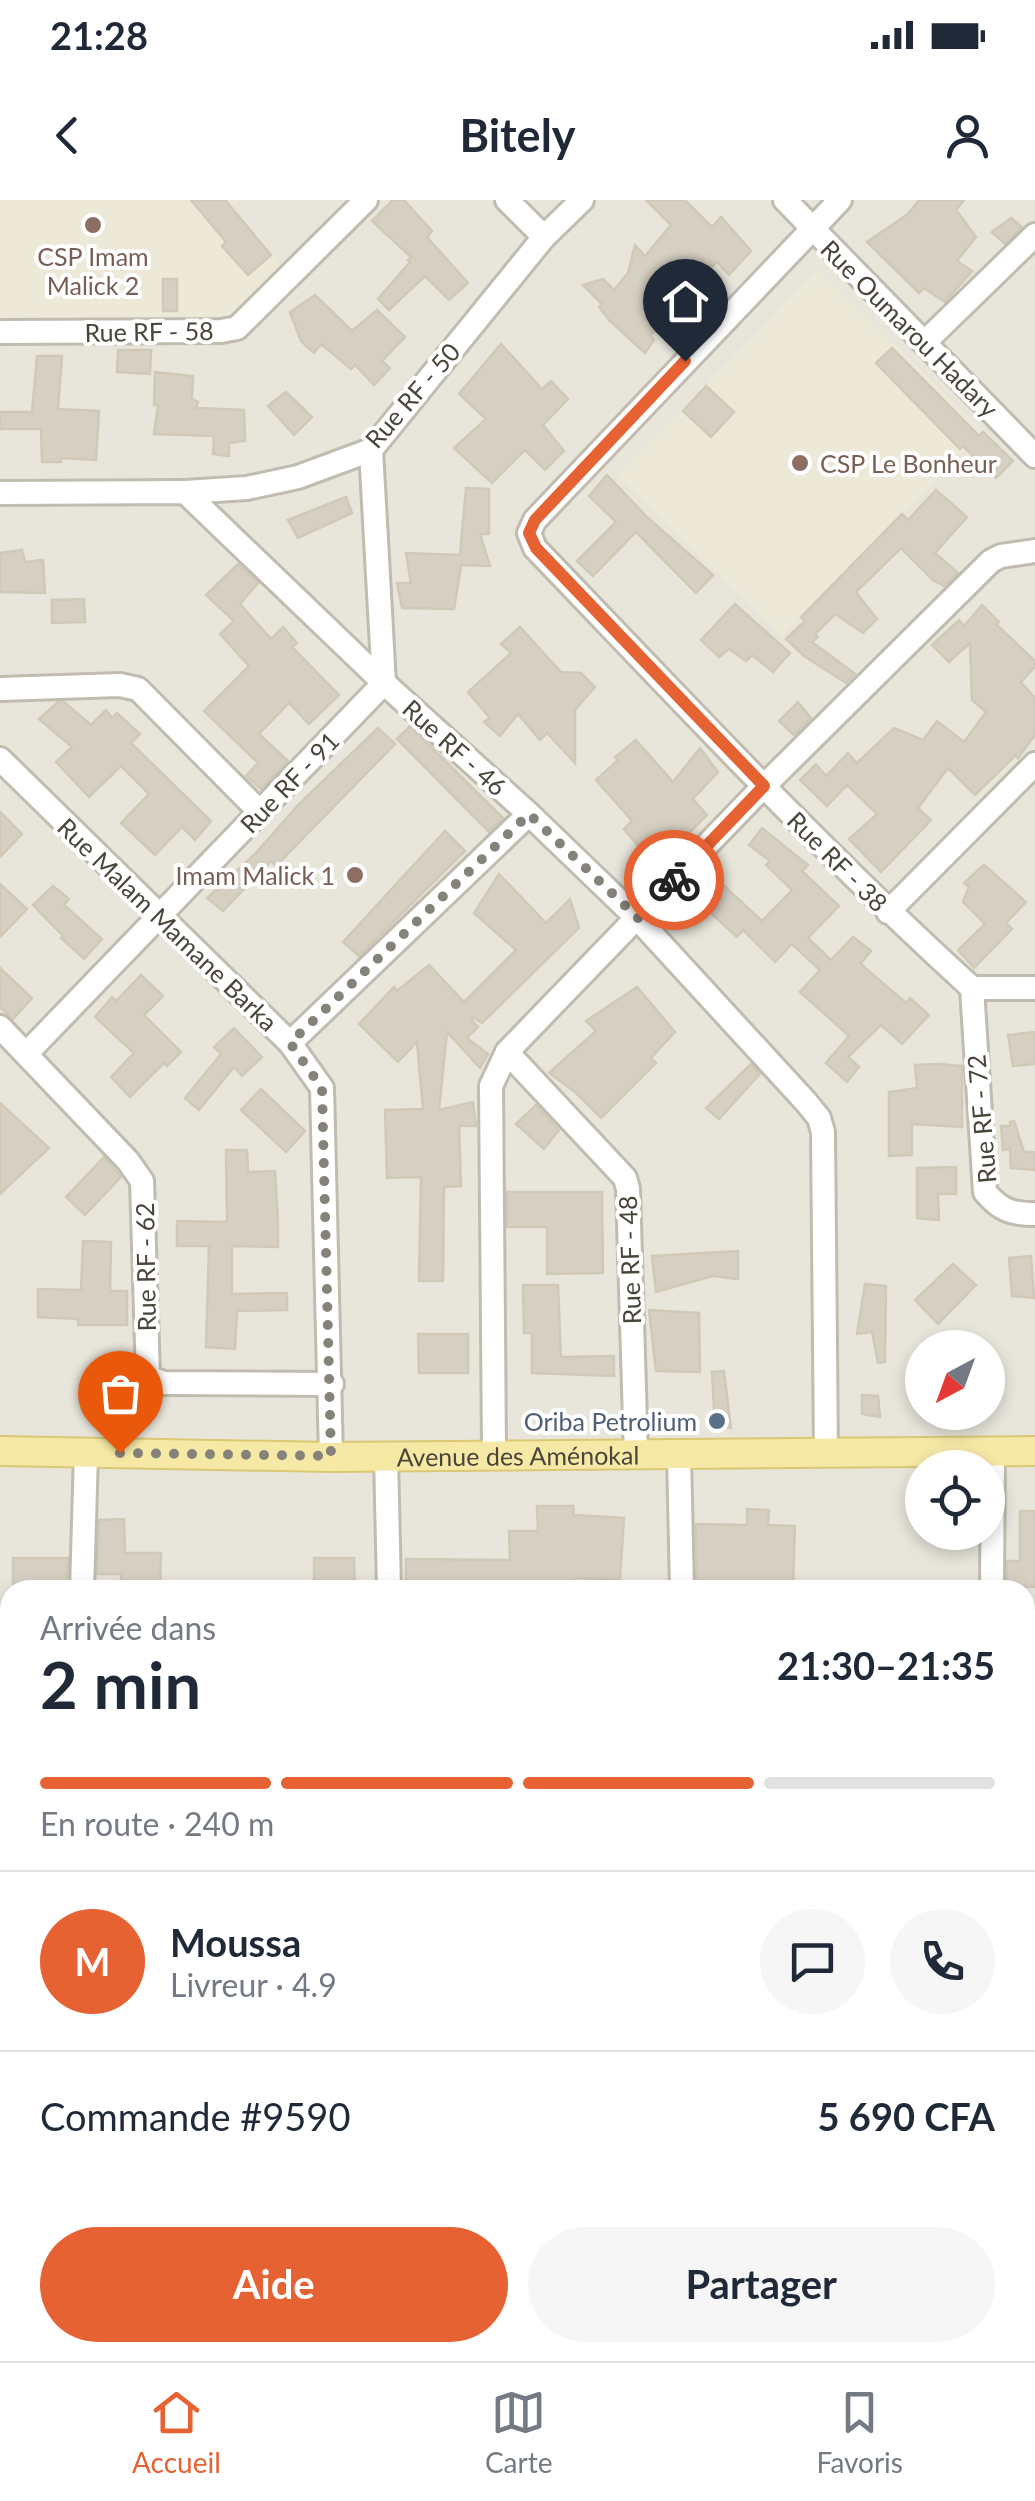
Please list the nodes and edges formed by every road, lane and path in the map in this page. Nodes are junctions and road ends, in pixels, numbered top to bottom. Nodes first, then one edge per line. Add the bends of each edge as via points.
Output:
1 (366, 200) edge
2 (507, 200) edge
3 (582, 200) edge
4 (785, 200) edge
5 (840, 200) edge
6 (810, 228) junction
7 (1035, 235) edge
8 (544, 237) junction
9 (0, 332) edge
10 (926, 342) junction
11 (372, 450) junction
12 (1035, 456) edge
13 (185, 492) junction
14 (0, 493) edge
15 (1035, 552) edge
16 (384, 683) junction
17 (0, 689) edge
18 (0, 759) edge
19 (1035, 764) edge
20 (764, 786) junction
21 (260, 812) junction
22 (529, 814) junction
23 (888, 912) junction
24 (158, 916) junction
25 (638, 918) junction
26 (972, 988) junction
27 (1035, 988) edge
28 (0, 1027) edge
29 (290, 1043) junction
30 (507, 1052) junction
31 (27, 1054) junction
32 (1035, 1214) edge
33 (332, 1384) junction
34 (494, 1448) dead end
35 (0, 1450) edge
36 (1005, 1451) edge
37 (1035, 1451) edge
38 (905, 1452) edge
39 (86, 1453) junction
40 (826, 1453) junction
41 (679, 1454) junction
42 (386, 1455) junction
43 (331, 1456) junction
44 (636, 1456) junction
45 (992, 1550) edge
46 (82, 1580) edge
47 (389, 1580) edge
48 (682, 1580) edge
49 (992, 1580) edge

1 - 9 street, Rue RF - 58 via 236,328
2 - 8 street
3 - 8 street, Rue RF - 50
4 - 6 street, Rue Oumarou Hadary
5 - 6 street, Rue RF - 38
6 - 10 street, Rue Oumarou Hadary
6 - 20 street, Rue RF - 38 via 529,533 536,548
7 - 10 street
8 - 11 street, Rue RF - 50
10 - 12 street, Rue Oumarou Hadary
11 - 13 street, Rue RF - 50 via 247,488
11 - 16 street
13 - 14 street
13 - 16 street, Rue RF - 46
15 - 20 street via 991,561
16 - 21 street, Rue RF - 91
16 - 22 street, Rue RF - 46
17 - 21 street via 138,689
18 - 24 street, Rue Malam Mamane Barka
19 - 23 street
20 - 23 street, Rue RF - 38
20 - 25 street
21 - 24 street, Rue RF - 91
22 - 25 street, Rue RF - 46
22 - 29 street
23 - 26 street, Rue RF - 38
24 - 29 street, Rue Malam Mamane Barka
24 - 31 street, Rue RF - 91
25 - 30 street
25 - 40 street, Rue RF - 46 via 819,1118
26 - 27 street
26 - 32 street, Rue RF - 72 via 984,1192 1013,1214
28 - 31 street, Rue RF - 62
29 - 33 street, Rue Malam Mamane Barka via 322,1088
30 - 34 street via 491,1086
30 - 44 street, Rue RF - 48 via 628,1189
31 - 33 street, Rue RF - 62 via 142,1181 148,1377 164,1383
33 - 43 street, Rue Malam Mamane Barka
35 - 39 main road, Avenue des Aménokal
36 - 37 main road, Avenue des Aménokal
38 - 40 main road, Avenue des Aménokal
39 - 43 main road, Avenue des Aménokal
39 - 46 street
40 - 41 main road, Avenue des Aménokal
41 - 44 main road, Avenue des Aménokal
41 - 48 street
42 - 43 main road, Avenue des Aménokal
42 - 44 main road, Avenue des Aménokal
42 - 47 street
45 - 49 street

